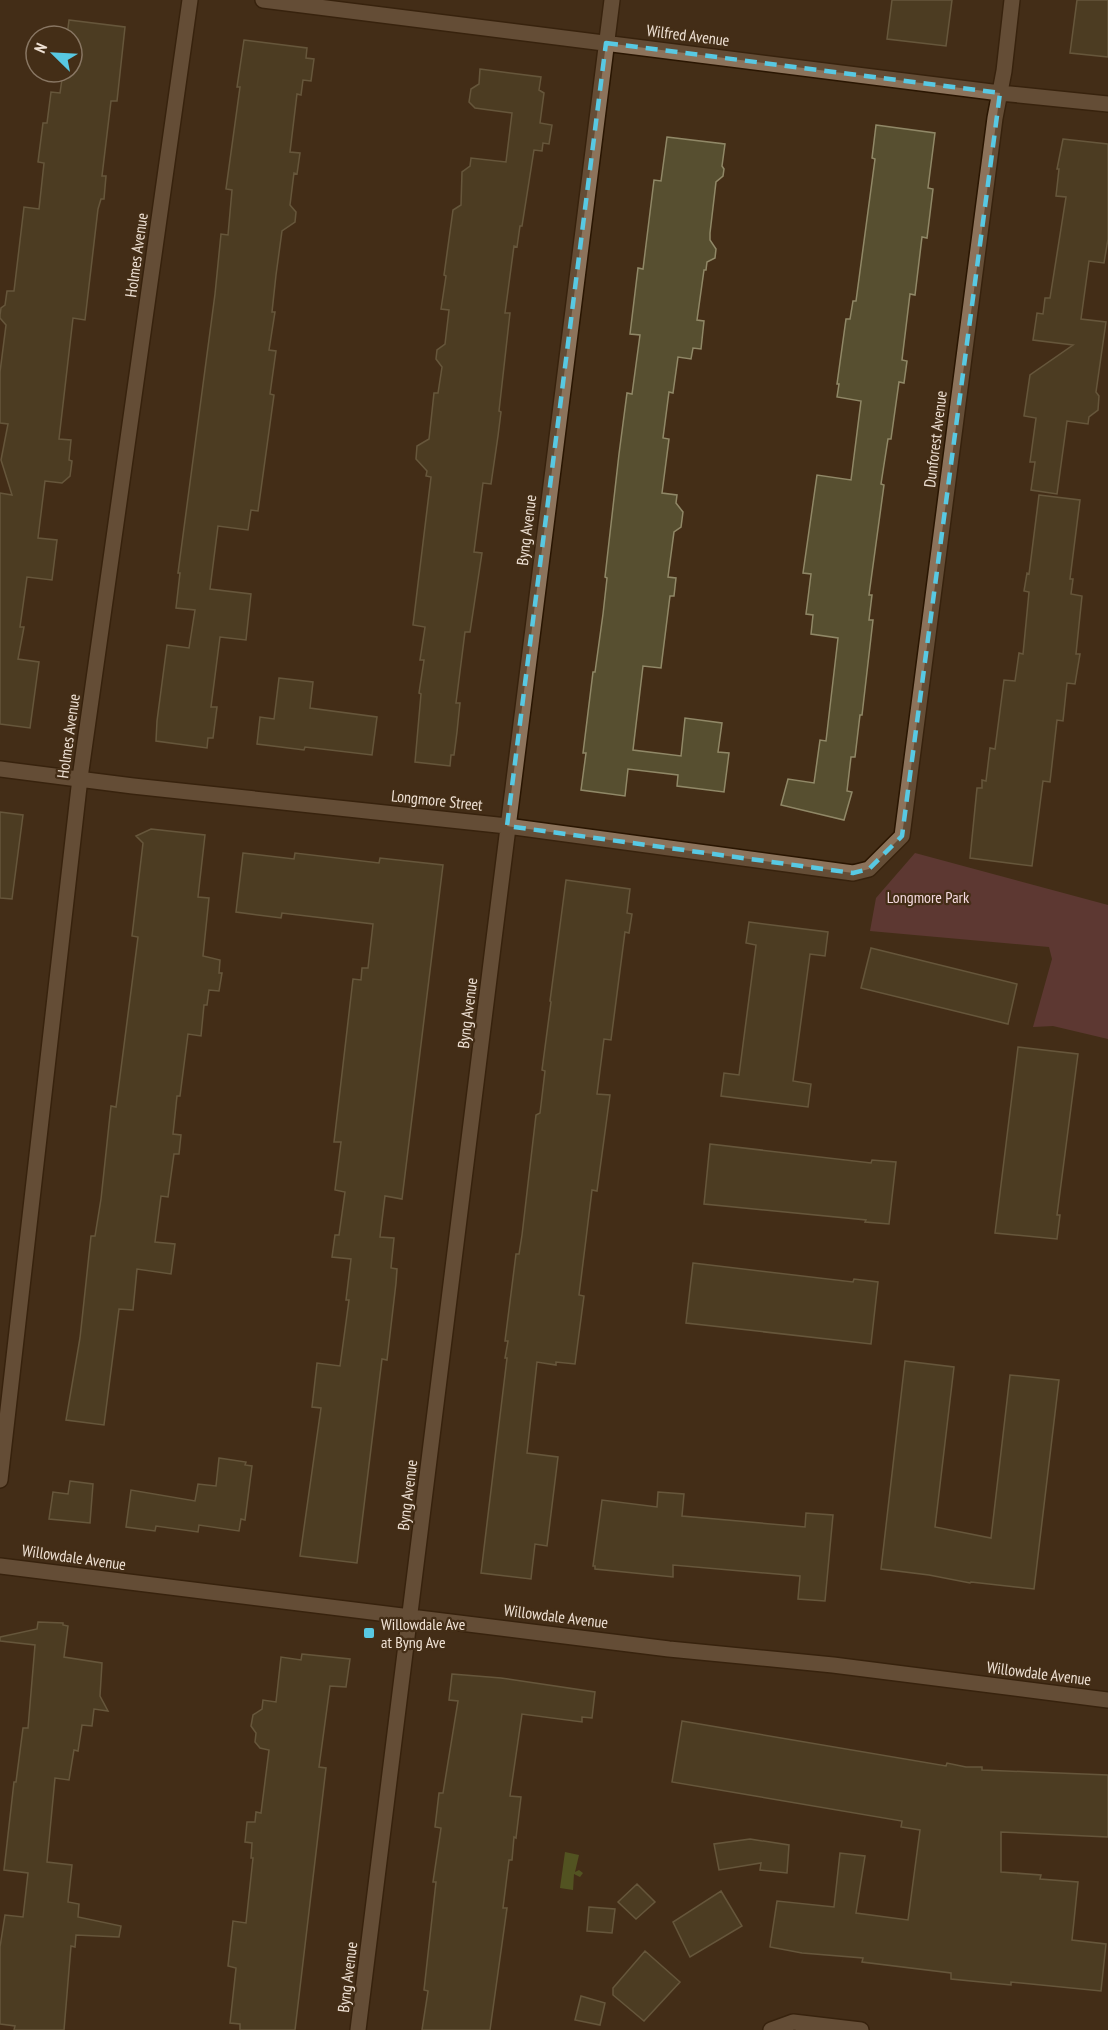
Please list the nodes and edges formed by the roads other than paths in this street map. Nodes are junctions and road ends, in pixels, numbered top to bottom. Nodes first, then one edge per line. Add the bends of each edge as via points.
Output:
1 (190, 0) edge
2 (263, 0) edge
3 (612, 0) edge
4 (1012, 0) edge
5 (606, 43) junction
6 (1000, 93) junction
7 (1108, 104) edge
8 (0, 769) edge
9 (80, 778) junction
10 (507, 826) junction
11 (869, 869) joint
12 (0, 1480) edge
13 (0, 1566) edge
14 (411, 1617) junction
15 (1108, 1700) edge
16 (358, 2030) edge
17 (771, 2030) edge
18 (861, 2030) edge

1 - 9 street, Holmes Avenue
2 - 5 street, Wilfred Avenue
3 - 5 street, Byng Avenue
4 - 6 street, Dunforest Avenue
5 - 6 street, Wilfred Avenue
5 - 10 street, Byng Avenue
6 - 7 street, Wilfred Avenue
6 - 11 street, Dunforest Avenue via 902,836
8 - 9 street, Longmore Street
9 - 10 street, Longmore Street
9 - 12 street, Holmes Avenue
10 - 11 street, Longmore Street via 853,873
10 - 14 street, Byng Avenue
13 - 14 street, Willowdale Avenue
14 - 15 street, Willowdale Avenue
14 - 16 street, Byng Avenue
17 - 18 street via 793,2022

